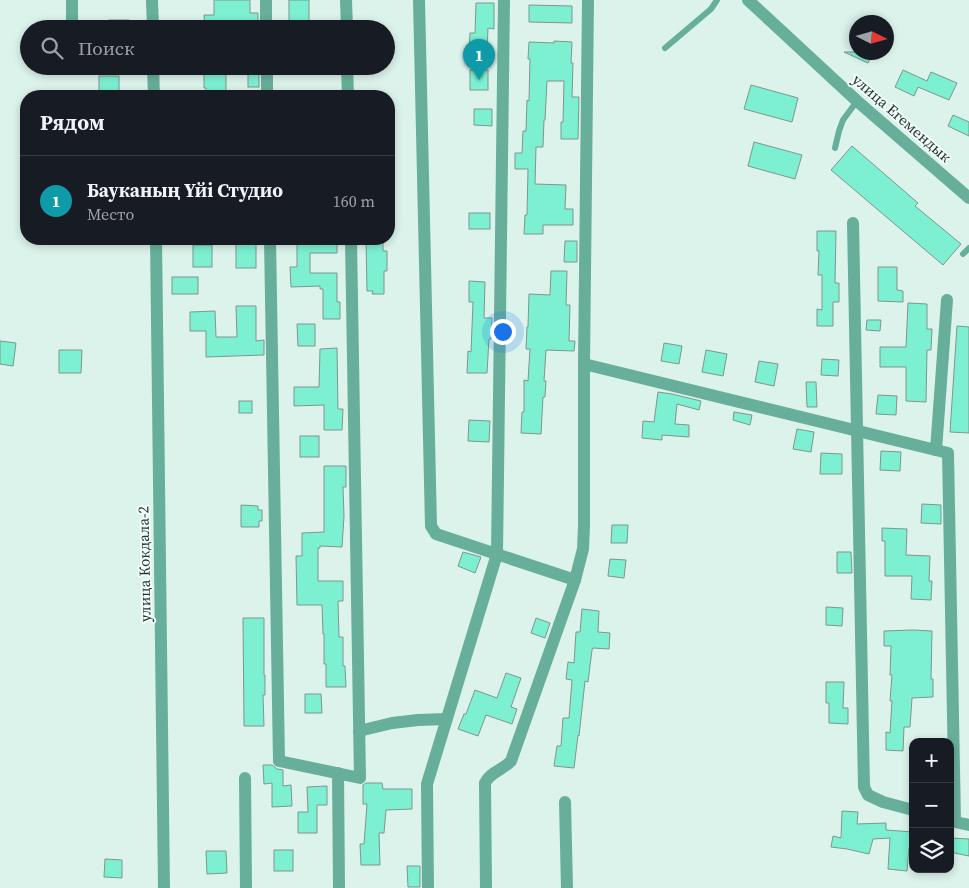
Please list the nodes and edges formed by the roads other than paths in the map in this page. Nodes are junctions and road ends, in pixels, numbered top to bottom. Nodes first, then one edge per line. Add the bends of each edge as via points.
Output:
1 (72, 0) edge
2 (152, 0) edge
3 (266, 0) edge
4 (346, 0) edge
5 (419, 0) edge
6 (504, 0) edge
7 (588, 0) edge
8 (717, 0) edge
9 (748, 0) edge
10 (72, 20) edge
11 (153, 20) edge
12 (266, 20) edge
13 (347, 20) edge
14 (666, 48) dead end
15 (153, 75) edge
16 (267, 75) edge
17 (348, 75) edge
18 (154, 90) edge
19 (267, 90) edge
20 (348, 90) edge
21 (857, 102) junction
22 (835, 148) dead end
23 (969, 198) edge
24 (852, 223) dead end
25 (156, 245) edge
26 (270, 245) edge
27 (351, 245) edge
28 (969, 248) edge
29 (962, 254) dead end
30 (947, 300) dead end
31 (584, 364) junction
32 (857, 431) junction
33 (936, 450) junction
34 (497, 554) junction
35 (575, 580) junction
36 (446, 720) junction
37 (360, 731) junction
38 (338, 773) junction
39 (245, 778) dead end
40 (952, 783) edge
41 (565, 802) dead end
42 (909, 809) edge
43 (954, 821) edge
44 (969, 825) edge
45 (164, 888) edge
46 (246, 888) edge
47 (339, 888) edge
48 (428, 888) edge
49 (486, 888) edge
50 (567, 888) edge

1 - 10 street
2 - 11 street
3 - 12 street
4 - 13 street
5 - 34 street via 431,526 436,534
6 - 34 street
7 - 31 street
8 - 14 lane
9 - 21 street, улица Егемендык
15 - 18 street
16 - 19 street
17 - 20 street
21 - 22 lane via 843,120
21 - 23 street, улица Егемендык
24 - 32 street
25 - 45 street, улица Кокдала-2
26 - 38 street via 279,760
27 - 37 street
28 - 29 lane
30 - 33 street
31 - 32 street
31 - 35 street via 584,526 583,549
32 - 33 street
32 - 42 street via 864,787 868,795
33 - 40 street via 948,453
34 - 35 street
34 - 36 street
35 - 49 street via 511,761 488,777 485,783
36 - 37 street via 392,723
36 - 48 street via 427,784
37 - 38 street via 360,778
38 - 47 street
39 - 46 street
41 - 50 street
43 - 44 street

